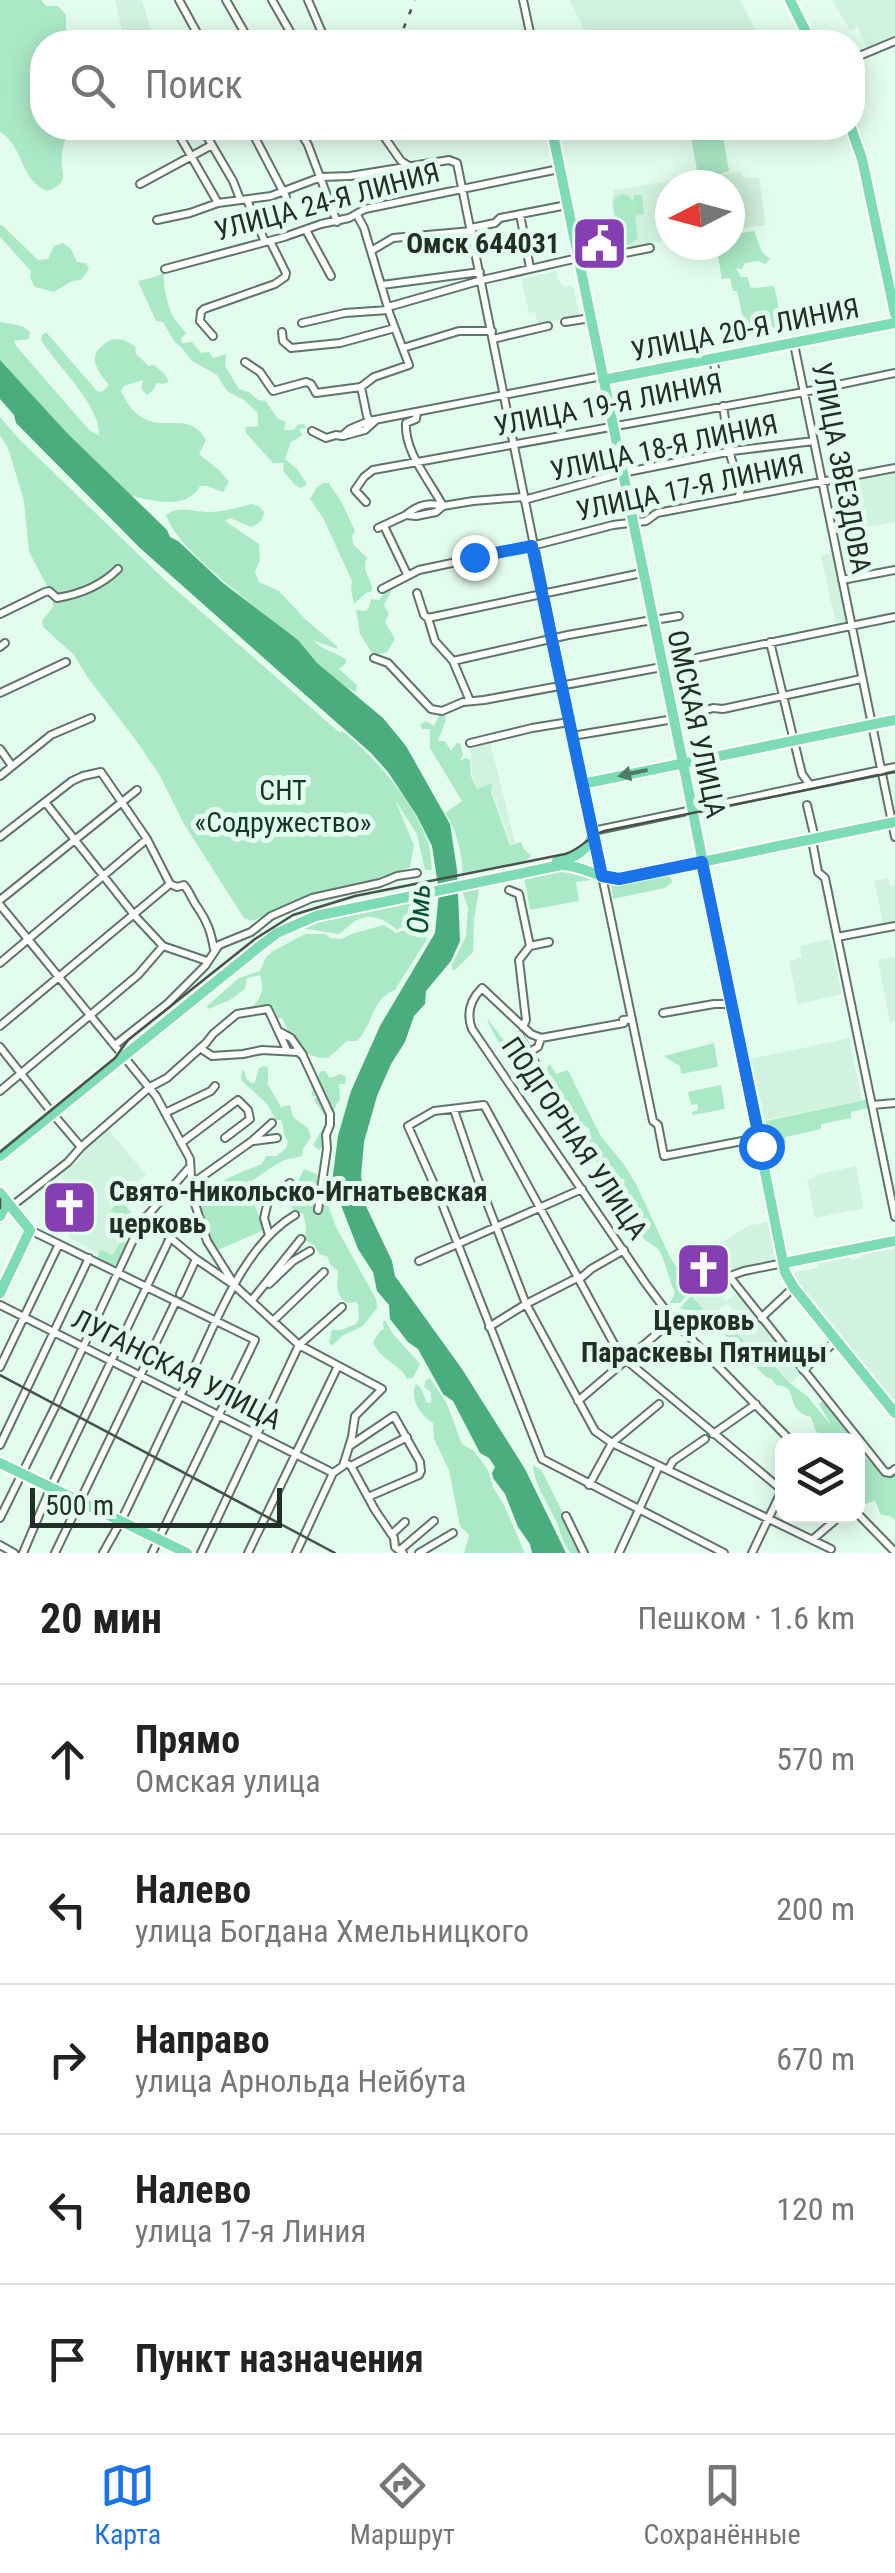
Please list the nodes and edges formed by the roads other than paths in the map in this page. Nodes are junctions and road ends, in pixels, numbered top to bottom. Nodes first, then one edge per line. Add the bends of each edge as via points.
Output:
1 (180, 0) edge
2 (226, 0) edge
3 (272, 0) edge
4 (308, 0) edge
5 (523, 0) edge
6 (793, 0) edge
7 (196, 30) edge
8 (243, 30) edge
9 (289, 30) edge
10 (321, 30) edge
11 (529, 30) edge
12 (808, 30) edge
13 (895, 41) edge
14 (865, 54) edge
15 (182, 140) edge
16 (209, 140) edge
17 (256, 140) edge
18 (304, 140) edge
19 (386, 140) edge
20 (554, 140) edge
21 (855, 140) edge
22 (859, 140) edge
23 (212, 145) junction
24 (192, 156) junction
25 (411, 166) junction
26 (560, 169) junction
27 (321, 178) junction
28 (140, 184) dead end
29 (464, 188) junction
30 (284, 194) junction
31 (244, 200) junction
32 (218, 203) junction
33 (568, 204) junction
34 (520, 214) junction
35 (357, 215) junction
36 (156, 220) dead end
37 (336, 222) junction
38 (306, 230) junction
39 (472, 230) junction
40 (268, 242) junction
41 (650, 248) dead end
42 (371, 251) junction
43 (579, 260) junction
44 (165, 268) dead end
45 (530, 268) junction
46 (331, 276) dead end
47 (481, 276) junction
48 (382, 286) junction
49 (895, 287) edge
50 (388, 308) junction
51 (895, 314) edge
52 (591, 318) junction
53 (564, 322) dead end
54 (895, 323) edge
55 (302, 324) dead end
56 (548, 326) dead end
57 (395, 328) junction
58 (282, 332) dead end
59 (492, 335) junction
60 (213, 336) dead end
61 (794, 342) junction
62 (404, 348) junction
63 (712, 358) junction
64 (246, 362) dead end
65 (895, 372) edge
66 (603, 378) junction
67 (361, 386) junction
68 (720, 392) dead end
69 (804, 392) junction
70 (504, 396) junction
71 (723, 406) junction
72 (417, 412) junction
73 (372, 421) junction
74 (612, 425) junction
75 (312, 431) dead end
76 (814, 441) junction
77 (513, 445) junction
78 (732, 451) junction
79 (418, 463) junction
80 (895, 468) edge
81 (622, 473) junction
82 (822, 482) junction
83 (524, 498) junction
84 (738, 498) junction
85 (366, 502) dead end
86 (442, 506) junction
87 (632, 523) junction
88 (532, 546) junction
89 (118, 569) dead end
90 (895, 570) edge
91 (643, 572) junction
92 (406, 574) junction
93 (842, 580) junction
94 (382, 589) dead end
95 (417, 594) dead end
96 (542, 594) junction
97 (0, 614) edge
98 (680, 616) dead end
99 (895, 617) edge
100 (428, 618) junction
101 (653, 620) junction
102 (851, 626) junction
103 (552, 639) junction
104 (770, 642) junction
105 (374, 658) dead end
106 (453, 660) junction
107 (66, 662) dead end
108 (659, 667) junction
109 (861, 679) junction
110 (652, 680) dead end
111 (561, 685) junction
112 (0, 694) edge
113 (782, 695) junction
114 (470, 701) junction
115 (91, 718) dead end
116 (674, 719) junction
117 (895, 720) edge
118 (569, 722) junction
119 (871, 724) junction
120 (572, 736) junction
121 (794, 740) junction
122 (470, 743) dead end
123 (0, 749) edge
124 (683, 763) junction
125 (12, 766) junction
126 (895, 767) edge
127 (880, 770) junction
128 (0, 776) edge
129 (582, 784) junction
130 (810, 785) junction
131 (137, 790) dead end
132 (122, 800) junction
133 (44, 802) junction
134 (807, 805) dead end
135 (692, 810) junction
136 (894, 822) edge
137 (593, 832) junction
138 (0, 837) edge
139 (895, 837) edge
140 (75, 838) junction
141 (147, 838) junction
142 (813, 839) junction
143 (702, 862) junction
144 (417, 873) dead end
145 (503, 874) junction
146 (105, 876) junction
147 (602, 876) junction
148 (170, 884) junction
149 (509, 890) dead end
150 (0, 903) edge
151 (135, 916) junction
152 (895, 926) edge
153 (838, 937) junction
154 (28, 940) junction
155 (549, 942) dead end
156 (162, 946) junction
157 (530, 946) junction
158 (214, 948) junction
159 (208, 961) junction
160 (0, 963) edge
161 (60, 978) junction
162 (732, 1003) junction
163 (663, 1013) dead end
164 (90, 1015) junction
165 (632, 1020) junction
166 (0, 1026) edge
167 (524, 1027) junction
168 (279, 1030) junction
169 (519, 1036) dead end
170 (542, 1038) junction
171 (0, 1047) edge
172 (200, 1048) junction
173 (120, 1050) junction
174 (287, 1050) junction
175 (528, 1052) junction
176 (303, 1056) junction
177 (539, 1069) dead end
178 (22, 1074) junction
179 (215, 1086) dead end
180 (150, 1088) junction
181 (0, 1090) edge
182 (895, 1101) edge
183 (874, 1105) junction
184 (454, 1110) junction
185 (51, 1111) junction
186 (164, 1113) junction
187 (272, 1123) dead end
188 (224, 1138) dead end
189 (277, 1138) dead end
190 (760, 1138) junction
191 (252, 1141) junction
192 (181, 1143) junction
193 (81, 1147) junction
194 (0, 1148) edge
195 (0, 1156) edge
196 (189, 1168) junction
197 (290, 1182) dead end
198 (192, 1184) junction
199 (582, 1188) junction
200 (6, 1200) edge
201 (540, 1208) junction
202 (318, 1210) dead end
203 (294, 1215) dead end
204 (0, 1216) edge
205 (145, 1217) junction
206 (895, 1217) edge
207 (496, 1226) junction
208 (30, 1230) junction
209 (269, 1235) junction
210 (170, 1238) junction
211 (301, 1239) dead end
212 (895, 1242) edge
213 (59, 1244) junction
214 (457, 1244) junction
215 (624, 1250) junction
216 (310, 1251) dead end
217 (89, 1258) junction
218 (196, 1260) junction
219 (419, 1261) dead end
220 (784, 1263) junction
221 (118, 1272) junction
222 (324, 1272) dead end
223 (728, 1276) junction
224 (577, 1278) junction
225 (705, 1284) dead end
226 (146, 1285) junction
227 (234, 1285) junction
228 (794, 1288) junction
229 (260, 1290) junction
230 (0, 1294) edge
231 (178, 1298) junction
232 (252, 1300) junction
233 (526, 1304) junction
234 (0, 1305) edge
235 (342, 1307) dead end
236 (24, 1317) junction
237 (761, 1318) junction
238 (217, 1320) junction
239 (273, 1320) junction
240 (673, 1320) junction
241 (489, 1327) junction
242 (53, 1331) junction
243 (837, 1340) junction
244 (299, 1344) junction
245 (82, 1347) junction
246 (112, 1361) junction
247 (625, 1362) junction
248 (338, 1366) junction
249 (0, 1367) edge
250 (803, 1370) junction
251 (140, 1376) junction
252 (180, 1395) junction
253 (578, 1400) junction
254 (659, 1404) dead end
255 (756, 1404) junction
256 (895, 1412) edge
257 (220, 1415) junction
258 (783, 1433) edge
259 (713, 1434) junction
260 (257, 1436) junction
261 (406, 1438) junction
262 (705, 1440) dead end
263 (612, 1442) junction
264 (0, 1444) edge
265 (350, 1445) junction
266 (296, 1454) junction
267 (0, 1463) edge
268 (348, 1464) junction
269 (659, 1466) junction
270 (668, 1470) junction
271 (892, 1471) edge
272 (333, 1473) junction
273 (22, 1474) junction
274 (775, 1484) edge
275 (588, 1485) junction
276 (51, 1487) junction
277 (368, 1497) junction
278 (81, 1502) junction
279 (775, 1504) edge
280 (638, 1511) junction
281 (566, 1516) dead end
282 (0, 1518) edge
283 (768, 1519) junction
284 (121, 1521) junction
285 (434, 1521) dead end
286 (865, 1521) edge
287 (405, 1522) dead end
288 (832, 1523) edge
289 (453, 1533) dead end
290 (392, 1534) junction
291 (159, 1539) junction
292 (812, 1540) junction
293 (0, 1545) edge
294 (831, 1549) dead end
295 (398, 1551) edge
296 (895, 1552) edge
297 (14, 1553) edge
298 (22, 1553) edge
299 (55, 1553) edge
300 (103, 1553) edge
301 (152, 1553) edge
302 (188, 1553) edge
303 (201, 1553) edge
304 (248, 1553) edge
305 (296, 1553) edge
306 (419, 1553) edge
307 (584, 1553) edge
308 (619, 1553) edge
309 (724, 1553) edge
310 (752, 1553) edge

1 - 7 street
2 - 8 street
3 - 9 street
4 - 10 street
5 - 11 street
6 - 12 main road
13 - 14 street
15 - 24 street
16 - 23 street
17 - 30 street
18 - 27 street
19 - 25 street
20 - 26 main road, ОМСКАЯ УЛИЦА
21 - 51 main road
22 - 49 main road
23 - 24 street
23 - 31 street
24 - 28 street
24 - 32 street
25 - 27 street
25 - 29 street via 455,161
26 - 29 street, УЛИЦА 24-Я ЛИНИЯ
26 - 33 main road, ОМСКАЯ УЛИЦА
27 - 30 street
27 - 37 street
29 - 35 street, УЛИЦА 24-Я ЛИНИЯ
29 - 39 street
30 - 31 street
31 - 32 street
31 - 40 street
32 - 36 street
33 - 34 street
33 - 43 main road, ОМСКАЯ УЛИЦА
34 - 39 street
34 - 45 street
35 - 37 street, УЛИЦА 24-Я ЛИНИЯ
35 - 42 street
37 - 38 street, УЛИЦА 24-Я ЛИНИЯ
38 - 40 street, УЛИЦА 24-Я ЛИНИЯ
38 - 46 street
39 - 42 street via 394,238
39 - 47 street
40 - 44 street, УЛИЦА 24-Я ЛИНИЯ
40 - 60 street via 286,275 204,310 200,321
41 - 43 street
42 - 48 street
43 - 45 street
43 - 52 main road, ОМСКАЯ УЛИЦА
45 - 47 street
47 - 48 street
47 - 50 street
47 - 59 street
48 - 50 street
50 - 55 street
50 - 57 street
52 - 53 street
52 - 66 main road, ОМСКАЯ УЛИЦА
54 - 61 main road, УЛИЦА 20-Я ЛИНИЯ
56 - 59 street
57 - 58 street via 290,348
57 - 62 street
59 - 62 street via 459,331
59 - 70 street
61 - 63 main road, УЛИЦА 20-Я ЛИНИЯ
61 - 69 street, УЛИЦА ЗВЕЗДОВА
62 - 67 street via 409,365
63 - 66 main road, УЛИЦА 20-Я ЛИНИЯ
63 - 68 street
64 - 67 street via 273,391 306,382 316,393
65 - 69 street, УЛИЦА 19-Я ЛИНИЯ
66 - 70 street, УЛИЦА 20-Я ЛИНИЯ
66 - 74 main road, ОМСКАЯ УЛИЦА
67 - 73 street
69 - 71 street, УЛИЦА 19-Я ЛИНИЯ
69 - 76 street, УЛИЦА ЗВЕЗДОВА
70 - 72 street, УЛИЦА 20-Я ЛИНИЯ
70 - 77 street
71 - 74 street, УЛИЦА 19-Я ЛИНИЯ
71 - 78 street
72 - 73 street, УЛИЦА 20-Я ЛИНИЯ
72 - 79 street via 405,427
73 - 75 street, УЛИЦА 20-Я ЛИНИЯ via 342,436
74 - 77 street, УЛИЦА 19-Я ЛИНИЯ
74 - 81 main road, ОМСКАЯ УЛИЦА
76 - 78 street, УЛИЦА 18-Я ЛИНИЯ
76 - 82 street, УЛИЦА ЗВЕЗДОВА
77 - 79 street, УЛИЦА 19-Я ЛИНИЯ
77 - 83 street
78 - 81 street, УЛИЦА 18-Я ЛИНИЯ
78 - 84 street via 742,487
79 - 85 street, УЛИЦА 19-Я ЛИНИЯ via 369,472 355,490
79 - 86 street
80 - 82 street, УЛИЦА 17-Я ЛИНИЯ
81 - 83 street, УЛИЦА 18-Я ЛИНИЯ
81 - 87 main road, ОМСКАЯ УЛИЦА
82 - 84 street, УЛИЦА 17-Я ЛИНИЯ
82 - 93 street, УЛИЦА ЗВЕЗДОВА
83 - 86 street, УЛИЦА 18-Я ЛИНИЯ
83 - 88 street
84 - 87 street, УЛИЦА 17-Я ЛИНИЯ
86 - 92 street, УЛИЦА 18-Я ЛИНИЯ via 415,508 381,527
87 - 88 street, УЛИЦА 17-Я ЛИНИЯ
87 - 91 main road, ОМСКАЯ УЛИЦА
88 - 92 street, УЛИЦА 17-Я ЛИНИЯ
88 - 96 street
89 - 97 street via 76,595 45,592
90 - 93 street
91 - 96 street
91 - 101 main road, ОМСКАЯ УЛИЦА
92 - 94 street, УЛИЦА 17-Я ЛИНИЯ
93 - 102 street, УЛИЦА ЗВЕЗДОВА
95 - 100 street
96 - 100 street
96 - 103 street
98 - 101 street
99 - 102 street
100 - 106 street via 435,640
101 - 103 street
101 - 108 main road, ОМСКАЯ УЛИЦА
102 - 104 street
102 - 109 street, УЛИЦА ЗВЕЗДОВА
103 - 106 street
103 - 111 street
104 - 108 street
104 - 113 street
105 - 114 street via 388,663 431,709
106 - 114 street
107 - 112 street
108 - 110 street
108 - 111 street
108 - 116 main road, ОМСКАЯ УЛИЦА
109 - 113 street
109 - 119 street, УЛИЦА ЗВЕЗДОВА
111 - 114 street
111 - 118 street
113 - 116 street
113 - 121 street
115 - 125 street via 51,735
116 - 120 street
116 - 124 main road, ОМСКАЯ УЛИЦА
117 - 119 main road
118 - 120 street
118 - 122 street
119 - 121 main road
119 - 127 street, УЛИЦА ЗВЕЗДОВА
120 - 129 street
121 - 124 main road
121 - 130 street
123 - 125 street
124 -> 129 main road
124 - 135 main road, ОМСКАЯ УЛИЦА
125 - 128 street
126 - 127 street
127 - 130 street
127 - 136 street, УЛИЦА ЗВЕЗДОВА
129 - 137 main road
130 - 135 street
131 - 132 street
132 - 133 street via 101,772
132 - 140 street
132 - 141 street
133 - 138 street
133 - 140 street
134 - 142 street
135 - 137 street
135 - 143 main road, ОМСКАЯ УЛИЦА
136 - 139 street, УЛИЦА ЗВЕЗДОВА
136 - 142 main road
137 - 145 main road via 575,857
137 - 147 main road
140 - 146 street
140 - 150 street
141 - 146 street
141 - 148 street
142 - 143 main road
142 - 153 street
143 - 147 main road via 619,879
143 - 162 main road, ОМСКАЯ УЛИЦА
144 - 158 street via 290,906
145 - 147 main road via 576,866
145 - 173 main road via 294,920
146 - 151 street
146 - 154 street
147 - 165 street
148 - 151 street
148 - 158 street via 186,886 207,919
149 - 157 street via 519,894
150 - 154 street
151 - 156 street
151 - 161 street
152 - 153 street
153 - 183 street
154 - 160 street
154 - 161 street
155 - 157 street
156 - 159 street
156 - 164 street
157 - 167 street via 518,962
158 - 159 street
159 - 173 street
161 - 164 street
161 - 166 street
162 - 163 street
162 - 190 main road, ОМСКАЯ УЛИЦА
164 - 173 street
164 - 178 street
165 - 170 street
165 - 190 street via 664,1156
167 - 170 street
167 - 199 street, ПОДГОРНАЯ УЛИЦА via 482,988 474,997 472,1029
168 - 172 street via 267,1008 237,1014
168 - 174 street
168 - 176 street
169 - 175 street
170 - 175 street
171 - 178 street
172 - 174 street via 212,1056
172 - 180 street
173 - 180 street
173 - 185 main road
174 - 176 street
175 - 177 street
176 - 202 street via 330,1114
178 - 181 street
178 - 185 street
179 - 186 street
180 - 186 street
180 - 193 street
182 - 183 street
183 - 206 street
184 - 201 street via 484,1105
184 - 207 street
184 - 214 street via 434,1111 408,1126
185 - 193 street
185 - 194 main road
185 - 195 main road
186 - 192 street
187 - 191 street
188 - 192 street via 250,1119 238,1100
189 - 191 street
190 - 220 main road, ОМСКАЯ УЛИЦА
191 - 198 street
192 - 196 street
193 - 200 street
196 - 198 street
196 - 205 street
197 - 209 street via 269,1197
198 - 227 street via 207,1241
199 - 201 street
199 - 215 street, ПОДГОРНАЯ УЛИЦА
200 - 204 main road
200 - 208 main road
201 - 207 street
201 - 224 street
203 - 209 street
205 - 210 street
205 - 221 street
207 - 214 street
207 - 233 street
208 - 213 street
208 - 230 main road
209 - 227 street
210 - 218 street
210 - 226 street
211 - 229 street
212 - 220 main road
213 - 217 street
213 - 236 street
214 - 219 street
214 - 241 street
215 - 224 street
215 - 240 street, ПОДГОРНАЯ УЛИЦА
216 - 229 street
217 - 221 street
217 - 242 street
218 - 227 street
218 - 231 street
220 - 223 street
220 - 228 main road, ОМСКАЯ УЛИЦА
221 - 226 street
221 - 245 street
222 - 239 street
223 - 225 street
223 - 237 street
224 - 233 street
224 - 247 street
226 - 231 street
226 - 246 street
227 - 232 street
227 - 238 street
228 - 237 street
228 - 243 main road, ОМСКАЯ УЛИЦА
229 - 232 street
231 - 238 street
231 - 251 street
232 - 239 street
233 - 241 street
233 - 253 street
234 - 236 street, ЛУГАНСКАЯ УЛИЦА
235 - 244 street
236 - 242 street, ЛУГАНСКАЯ УЛИЦА
236 - 249 street
237 - 250 street
238 - 252 street
238 - 257 street via 255,1340
239 - 244 street
240 - 247 street
240 - 255 street, ПОДГОРНАЯ УЛИЦА
241 - 275 street via 539,1456
242 - 245 street, ЛУГАНСКАЯ УЛИЦА
242 - 264 street
243 - 250 street
243 - 256 main road, ОМСКАЯ УЛИЦА
244 - 248 street
244 - 260 street
245 - 246 street, ЛУГАНСКАЯ УЛИЦА
245 - 273 street
246 - 251 street, ЛУГАНСКАЯ УЛИЦА
246 - 276 street
247 - 253 street
247 - 259 street
248 - 265 street via 382,1389 356,1416
248 - 266 street
250 - 271 street
251 - 252 street, ЛУГАНСКАЯ УЛИЦА
251 - 278 street
252 - 257 street, ЛУГАНСКАЯ УЛИЦА
252 - 284 street
253 - 263 street via 595,1431
254 - 263 street
255 - 258 street, ПОДГОРНАЯ УЛИЦА
255 - 259 street
257 - 260 street, ЛУГАНСКАЯ УЛИЦА
257 - 291 street
259 - 274 street
260 - 266 street, ЛУГАНСКАЯ УЛИЦА
260 - 303 street
261 - 265 street via 394,1416
261 - 268 street
261 - 277 street via 422,1467 419,1474
262 - 270 street
263 - 269 street
263 - 275 street
265 - 268 street
266 - 272 street, ЛУГАНСКАЯ УЛИЦА
266 - 304 street
267 - 273 main road
268 - 272 street
268 - 277 street
269 - 270 street
269 - 280 street
270 - 283 street
272 - 305 street
273 - 276 main road
273 - 282 street
275 - 280 street
276 - 278 main road
276 - 298 street
277 - 290 street
278 - 284 main road
278 - 299 street
279 - 283 street
280 - 308 street
280 - 309 street
281 - 307 street
283 - 292 street
283 - 310 street
284 - 291 main road
284 - 300 street
285 - 295 street
286 - 296 street
287 - 290 street
288 - 292 street
289 - 306 street
290 - 295 street
291 - 301 street
291 - 302 main road
292 - 294 street
293 - 297 street

